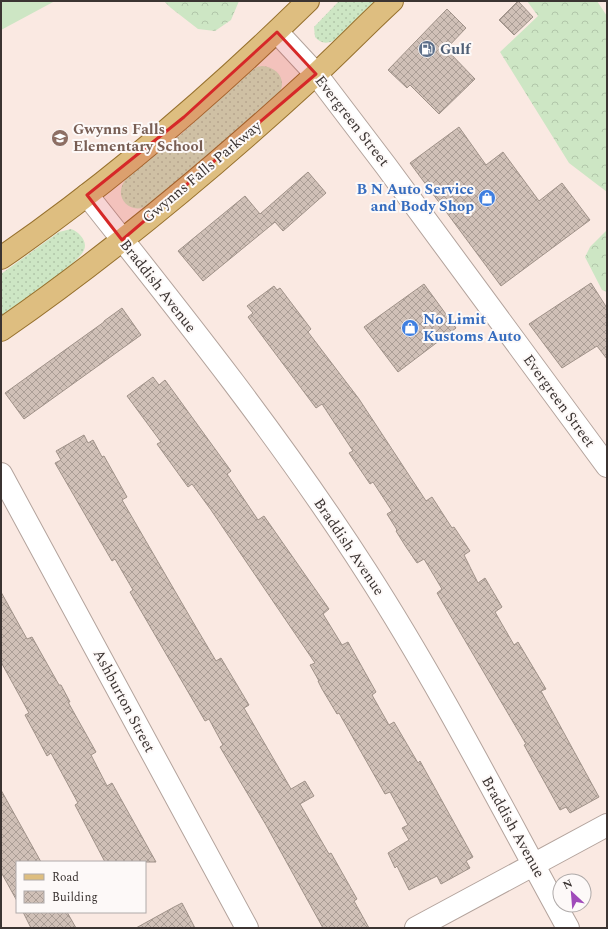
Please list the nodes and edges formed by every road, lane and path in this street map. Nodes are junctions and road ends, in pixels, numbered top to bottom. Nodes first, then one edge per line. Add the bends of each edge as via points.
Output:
1 (308, 1) edge
2 (392, 1) edge
3 (277, 32) junction
4 (316, 74) junction
5 (87, 195) junction
6 (122, 240) junction
7 (1, 258) edge
8 (1, 330) edge
9 (607, 466) edge
10 (1, 474) edge
11 (607, 824) edge
12 (533, 865) junction
13 (247, 928) edge
14 (416, 928) edge
15 (568, 928) edge

1 - 3 main road
2 - 4 main road, Gwynns Falls Parkway
3 - 4 street, Evergreen Street
3 - 5 main road via 184,117
4 - 6 main road, Gwynns Falls Parkway
4 - 9 street, Evergreen Street
5 - 6 street, Braddish Avenue
5 - 7 main road
6 - 8 main road, Gwynns Falls Parkway
6 - 12 street, Braddish Avenue via 288,457 364,568 437,689
10 - 13 street, Ashburton Street
11 - 12 street
12 - 14 street
12 - 15 street, Braddish Avenue

